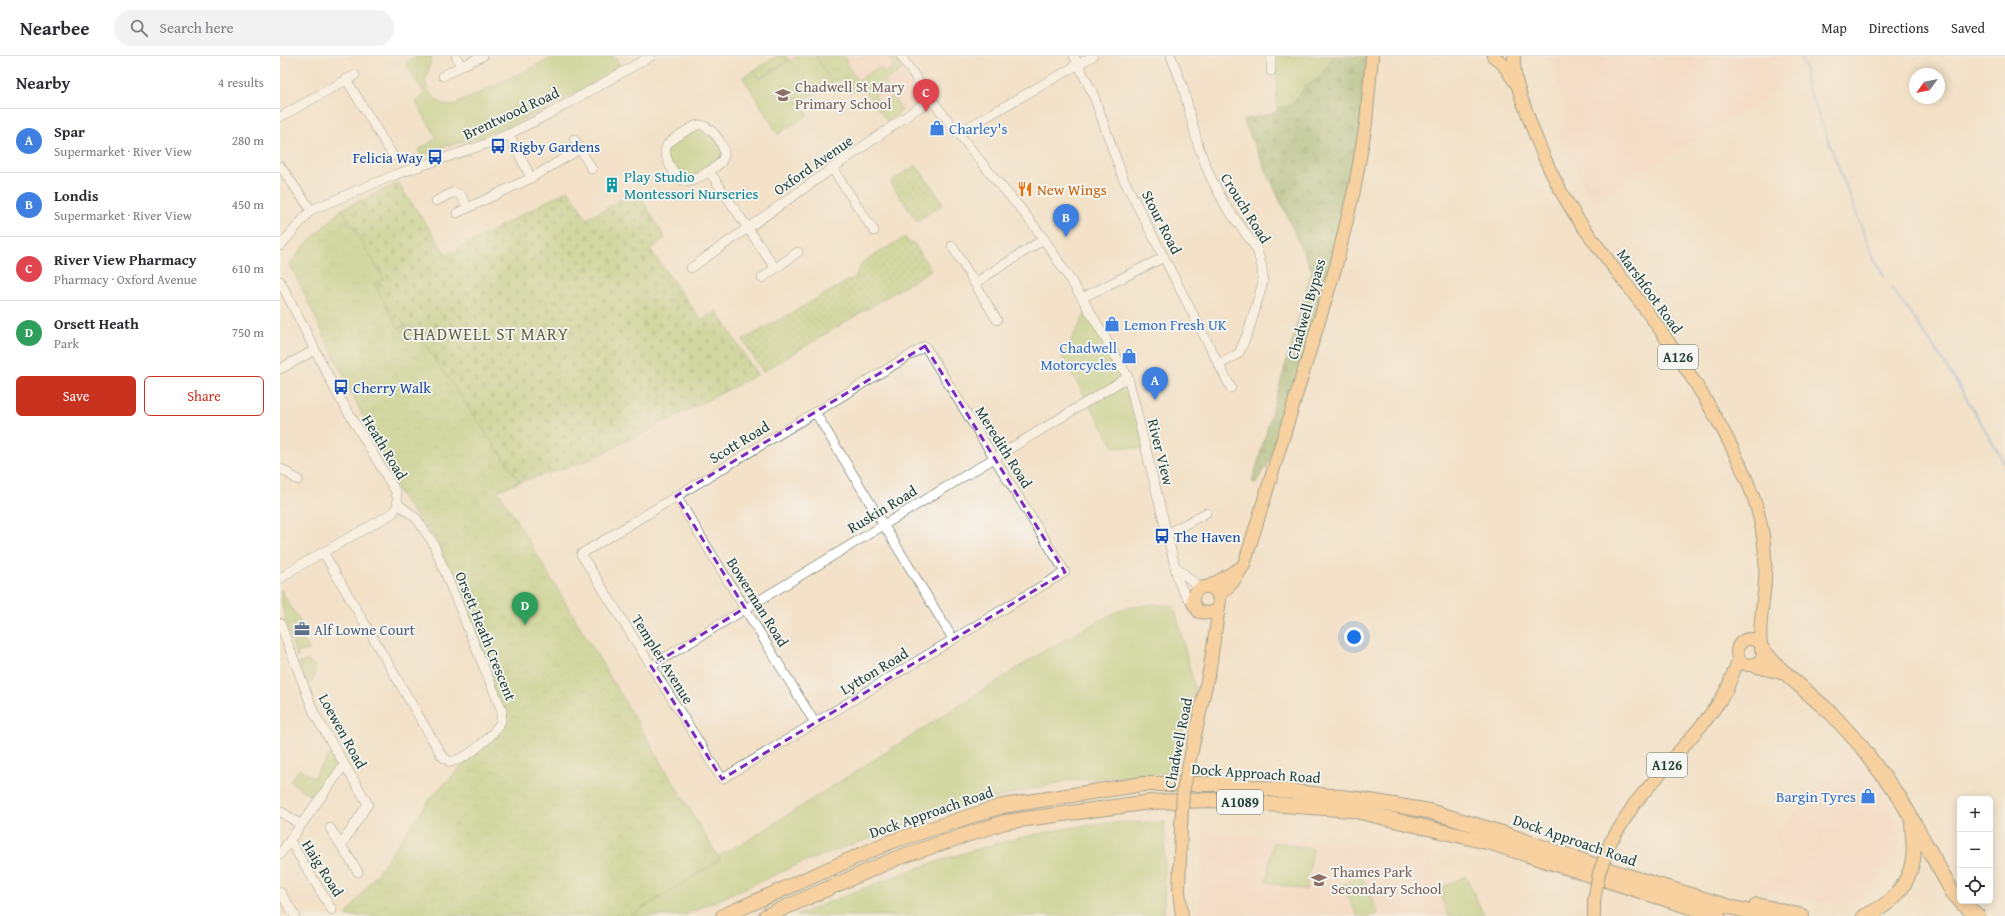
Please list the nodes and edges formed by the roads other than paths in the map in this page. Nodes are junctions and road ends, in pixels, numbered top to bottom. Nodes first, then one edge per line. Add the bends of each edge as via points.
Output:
1 (456, 56) edge
2 (483, 56) edge
3 (651, 56) edge
4 (901, 56) edge
5 (1074, 56) edge
6 (1093, 56) edge
7 (1171, 56) edge
8 (1271, 56) edge
9 (1372, 56) edge
10 (1510, 56) edge
11 (1514, 56) edge
12 (1494, 57) edge
13 (1078, 64) junction
14 (461, 66) junction
15 (1271, 71) dead end
16 (355, 75) dead end
17 (443, 76) dead end
18 (346, 79) junction
19 (1518, 87) junction
20 (931, 99) junction
21 (280, 117) edge
22 (958, 133) junction
23 (508, 134) junction
24 (574, 139) dead end
25 (580, 150) junction
26 (394, 156) dead end
27 (592, 168) dead end
28 (832, 168) junction
29 (282, 170) edge
30 (709, 171) junction
31 (531, 178) junction
32 (436, 201) dead end
33 (468, 208) junction
34 (311, 210) junction
35 (458, 213) dead end
36 (747, 228) junction
37 (874, 231) dead end
38 (1044, 239) junction
39 (280, 246) edge
40 (952, 246) dead end
41 (798, 252) dead end
42 (1164, 257) junction
43 (690, 268) dead end
44 (774, 268) junction
45 (762, 278) dead end
46 (280, 281) edge
47 (975, 283) junction
48 (1082, 298) junction
49 (997, 320) dead end
50 (315, 350) junction
51 (931, 356) joint
52 (1219, 365) junction
53 (280, 369) edge
54 (1128, 377) junction
55 (1230, 389) dead end
56 (815, 412) junction
57 (995, 458) junction
58 (280, 468) edge
59 (298, 480) dead end
60 (676, 496) junction
61 (398, 504) junction
62 (1204, 518) dead end
63 (884, 525) junction
64 (1167, 534) junction
65 (323, 552) junction
66 (581, 554) joint
67 (1244, 565) junction
68 (1175, 566) junction
69 (280, 579) edge
70 (1040, 586) joint
71 (1204, 587) junction
72 (1219, 601) junction
73 (1193, 603) junction
74 (746, 608) junction
75 (1762, 608) junction
76 (1203, 614) junction
77 (280, 623) edge
78 (954, 639) junction
79 (1743, 641) junction
80 (1762, 647) junction
81 (1214, 648) junction
82 (1739, 658) junction
83 (1752, 665) junction
84 (651, 666) junction
85 (1788, 676) junction
86 (1727, 689) junction
87 (815, 723) junction
88 (344, 765) junction
89 (722, 779) joint
90 (280, 811) edge
91 (1912, 816) junction
92 (301, 825) junction
93 (330, 828) dead end
94 (290, 841) junction
95 (341, 845) junction
96 (280, 854) edge
97 (358, 872) dead end
98 (1618, 873) junction
99 (1632, 890) junction
100 (280, 892) edge
101 (332, 910) dead end
102 (295, 916) edge
103 (722, 916) edge
104 (766, 916) edge
105 (1182, 916) edge
106 (1594, 916) edge
107 (1692, 916) edge
108 (1718, 916) edge
109 (1768, 916) edge
110 (1802, 916) edge
111 (1864, 916) edge
112 (1978, 916) edge

1 - 14 street
2 - 14 street
3 - 23 street, Brentwood Road via 549,114
4 - 20 street, River View
5 - 13 street, Stour Road
6 - 13 street
7 - 52 street, Crouch Road via 1183,86 1198,145 1209,174 1225,205 1257,249 1262,268 1263,282 1249,330 1239,353
8 - 15 street
9 - 67 main road, Chadwell Bypass via 1366,123 1355,186 1336,266
10 - 12 main road, Marshfoot Road / A126 via 1501,59
11 - 19 main road, Marshfoot Road / A126
12 - 19 main road, Marshfoot Road / A126 via 1507,70
13 - 22 street
13 - 42 street, Stour Road via 1092,94 1123,178
14 - 17 street
16 - 18 street
18 - 21 street
18 - 26 street
19 - 75 main road, Marshfoot Road / A126 via 1540,148 1568,203 1679,358 1740,464 1762,525 1765,567
20 - 22 street, River View
20 - 28 street, Oxford Avenue
22 - 38 street, River View
23 - 31 street
23 - 34 street, Brentwood Road via 397,174
24 - 25 street
25 - 27 street
25 - 31 street
28 - 36 street, Oxford Avenue
28 - 37 street
29 - 34 street
30 - 30 street via 692,181 684,181 678,177 666,159 667,144 696,125 708,127 723,147 724,156 720,163
30 - 36 street
31 - 33 street
32 - 33 street via 454,192 461,195
33 - 35 street
34 - 39 street, Brentwood Road
36 - 43 street, Oxford Avenue
36 - 44 street
38 - 47 street
38 - 48 street, River View
40 - 47 street
41 - 44 street
42 - 48 street
42 - 52 street, Stour Road
44 - 45 street
46 - 50 street, Heath Road
47 - 49 street
48 - 54 street, River View
50 - 53 street
50 - 61 street, Heath Road via 338,395 396,492
51 - 56 street, Scott Road via 925,346
51 - 57 street, Meredith Road
52 - 55 street, Stour Road
54 - 57 street, Ruskin Road
54 - 64 street, River View
56 - 60 street, Scott Road
56 - 63 street
57 - 63 street, Ruskin Road
57 - 70 street, Meredith Road via 1065,572
58 - 59 street via 286,476
60 - 66 street, Scott Road
60 - 74 street, Bowerman Road
61 - 65 street, Heath Road via 393,513
61 - 65 street, Orsett Heath Crescent via 416,518 433,543 502,711 501,722 492,734 459,761 450,762 442,756
62 - 64 street
63 - 74 street, Ruskin Road
63 - 78 street
64 - 68 street, River View
65 - 69 street, Heath Road
66 - 84 street, Templer Avenue
67 - 71 main road
67 - 72 main road, Chadwell Bypass
68 - 71 street
68 - 73 street, River View via 1176,578 1181,589
70 - 78 street, Lytton Road
71 - 72 main road via 1215,590
71 - 73 main road via 1194,594
72 - 76 main road via 1212,613
72 - 81 main road, Chadwell Road
73 - 76 main road via 1196,610
74 - 84 street, Ruskin Road
74 - 87 street, Bowerman Road
75 - 79 main road, Marshfoot Road / A126 via 1751,632
75 - 80 main road, Marshfoot Road / A126
76 - 81 main road, Chadwell Road via 1209,626
77 - 88 street, Loewen Road via 315,715
78 - 87 street, Lytton Road
79 - 80 main road via 1754,640
79 - 82 main road via 1737,650
80 - 83 main road via 1760,660
80 - 85 highway via 1772,662
81 - 105 main road, Chadwell Road, bridge via 1184,792 1179,891
82 - 83 main road via 1744,663
82 - 86 main road, A126
83 - 85 highway via 1773,669
83 - 86 main road, A126
84 - 89 street, Templer Avenue
85 - 91 highway via 1845,727
86 - 106 main road, A126, bridge via 1706,720 1635,803 1610,843 1599,873
87 - 89 street, Lytton Road
88 - 92 street, Haig Road
88 - 95 street, Loewen Road via 368,804
90 - 92 street, Haig Road
91 - 111 highway via 1913,860 1904,884 1887,903
91 - 112 highway via 1953,893
92 - 94 street, Haig Road
93 - 95 street
94 - 96 street, Haig Road
94 - 101 street, Haig Road
95 - 97 street
98 - 103 highway, Dock Approach Road / A1089 via 1429,811 1358,799 1224,784 1143,784 1002,806 890,842
98 - 109 highway, Dock Approach Road / A1089
98 - 110 highway
99 - 104 highway, Dock Approach Road / A1089 via 1491,844 1352,810 1211,800 1150,802 1005,822 897,858
99 - 107 highway
99 - 108 highway, Dock Approach Road / A1089
100 - 102 street

